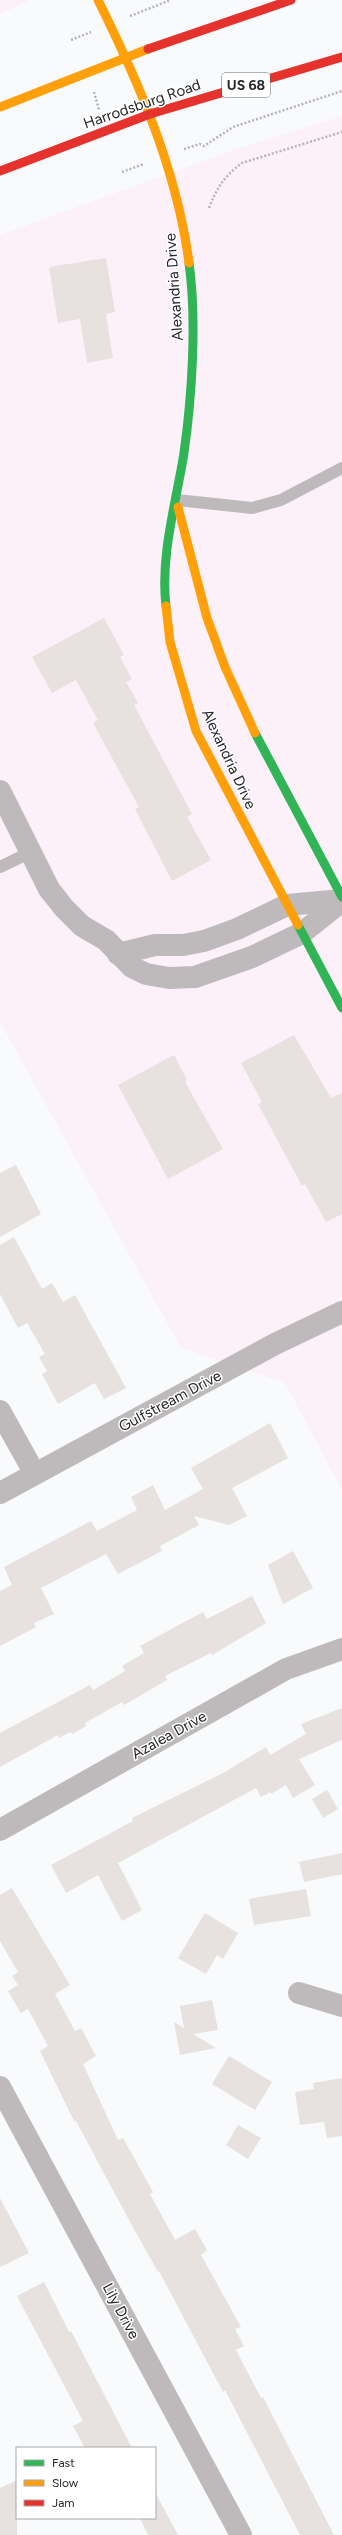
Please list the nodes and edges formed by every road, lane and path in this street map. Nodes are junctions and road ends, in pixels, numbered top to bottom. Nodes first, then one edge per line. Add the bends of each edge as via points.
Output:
1 (98, 0) edge
2 (171, 0) edge
3 (291, 0) edge
4 (154, 6) dead end
5 (126, 57) junction
6 (342, 57) edge
7 (342, 91) edge
8 (94, 92) dead end
9 (1, 106) edge
10 (99, 110) dead end
11 (150, 114) junction
12 (342, 132) edge
13 (200, 144) dead end
14 (0, 171) edge
15 (209, 208) dead end
16 (342, 468) edge
17 (177, 500) junction
18 (0, 791) edge
19 (31, 852) junction
20 (0, 867) edge
21 (342, 897) edge
22 (342, 901) edge
23 (286, 905) junction
24 (302, 933) junction
25 (118, 954) junction
26 (342, 1008) edge
27 (342, 1312) edge
28 (0, 1412) edge
29 (35, 1474) junction
30 (0, 1494) edge
31 (342, 1649) edge
32 (0, 1830) edge
33 (299, 1993) dead end
34 (342, 2006) edge
35 (0, 2087) edge
36 (241, 2535) edge

1 - 5 street, Alexandria Drive
2 - 4 path
3 - 5 street
5 - 9 street
5 - 11 street, Alexandria Drive
6 - 11 street, Harrodsburg Road / US 68
7 - 13 path via 233,127 204,146
8 - 10 path
11 - 14 street, Harrodsburg Road / US 68
11 - 17 street, Alexandria Drive via 184,226 190,271 192,355
12 - 15 path via 242,163 228,173 217,187
16 - 17 lane via 281,500 252,508
17 - 21 street, Alexandria Drive via 211,632 224,665 274,769
17 - 23 street, Alexandria Drive via 163,580 170,642 196,730
18 - 19 street
19 - 20 lane
19 - 25 street via 49,889 64,908 82,926 106,940
22 - 23 street
22 - 24 street
23 - 24 street, Alexandria Drive
23 - 25 street via 237,929 204,941 183,945 155,945
24 - 25 street via 252,957 195,977 169,978 146,974 132,967
24 - 26 street, Alexandria Drive
27 - 29 street, Gulfstream Drive via 275,1344
28 - 29 street
29 - 30 street, Gulfstream Drive
31 - 32 street, Azalea Drive via 286,1669
33 - 34 street
35 - 36 street, Lily Drive

